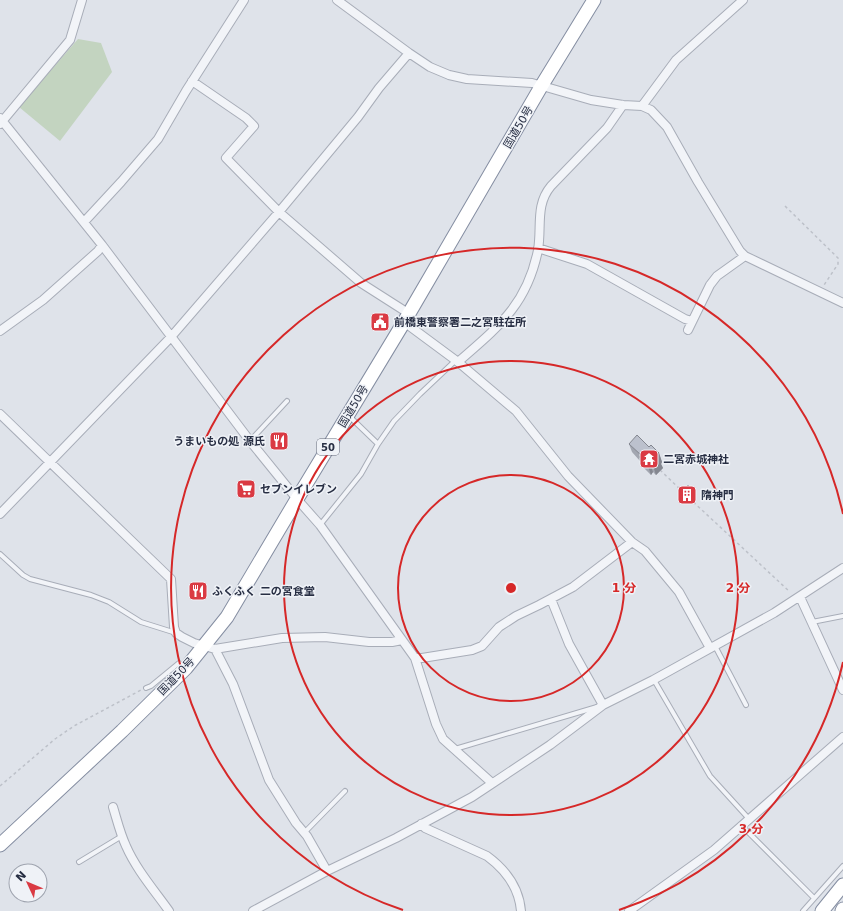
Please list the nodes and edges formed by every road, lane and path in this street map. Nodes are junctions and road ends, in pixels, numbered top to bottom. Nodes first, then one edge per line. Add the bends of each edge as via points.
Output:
1 (82, 0) edge
2 (244, 0) edge
3 (337, 0) edge
4 (594, 0) edge
5 (743, 0) edge
6 (409, 53) junction
7 (192, 81) junction
8 (542, 85) junction
9 (623, 105) junction
10 (642, 106) junction
11 (1, 122) edge
12 (785, 206) dead end
13 (279, 212) junction
14 (84, 222) junction
15 (102, 245) junction
16 (538, 248) junction
17 (745, 256) junction
18 (820, 292) junction
19 (843, 303) edge
20 (406, 318) junction
21 (692, 322) junction
22 (688, 330) dead end
23 (0, 331) edge
24 (171, 337) junction
25 (457, 361) junction
26 (287, 401) dead end
27 (0, 414) edge
28 (348, 415) junction
29 (250, 441) junction
30 (378, 444) junction
31 (50, 463) junction
32 (660, 470) dead end
33 (684, 493) edge
34 (687, 496) edge
35 (296, 499) junction
36 (0, 514) edge
37 (320, 525) junction
38 (632, 542) junction
39 (0, 554) edge
40 (843, 568) edge
41 (791, 593) dead end
42 (800, 597) junction
43 (551, 599) junction
44 (843, 616) edge
45 (812, 622) junction
46 (176, 633) junction
47 (402, 640) junction
48 (713, 647) junction
49 (210, 648) junction
50 (415, 658) junction
51 (186, 668) junction
52 (653, 680) junction
53 (146, 688) joint
54 (843, 690) edge
55 (746, 704) dead end
56 (603, 705) junction
57 (843, 737) edge
58 (456, 749) junction
59 (492, 783) junction
60 (0, 786) edge
61 (346, 791) dead end
62 (113, 807) dead end
63 (750, 820) junction
64 (421, 824) junction
65 (742, 826) junction
66 (304, 833) junction
67 (122, 836) junction
68 (0, 845) edge
69 (79, 862) dead end
70 (843, 866) edge
71 (327, 871) junction
72 (843, 885) edge
73 (814, 898) junction
74 (259, 910) edge
75 (169, 911) edge
76 (521, 911) edge
77 (629, 911) edge
78 (803, 911) edge
79 (822, 911) edge

1 - 11 street via 70,40
2 - 7 street
3 - 6 street
4 - 8 highway, 国道50号 / 50
5 - 10 street via 676,60
6 - 8 street via 439,71 457,77
6 - 13 street
7 - 13 street via 254,126 226,158
7 - 14 street via 158,140
8 - 9 street via 591,100
8 - 20 highway, 国道50号 / 50
9 - 10 street
9 - 16 street via 607,128 545,194 540,211
10 - 17 street via 651,110 667,126 698,182
11 - 14 street
12 - 18 path via 838,258 838,264
13 - 20 street
13 - 24 street
14 - 15 street
15 - 23 street via 43,300
15 - 24 street
16 - 21 street via 587,264
16 - 25 street via 530,279 518,303 497,329
17 - 18 street
17 - 21 street via 713,280
18 - 19 street
20 - 25 street
20 - 28 highway, 国道50号 / 50
21 - 22 street
24 - 29 street
24 - 31 street
25 - 30 lane via 394,421
25 - 38 street via 516,411 568,476
26 - 29 lane
27 - 31 street
28 - 30 lane
28 - 35 highway, 国道50号 / 50
29 - 35 street
30 - 37 lane via 361,474
31 - 36 street
31 - 46 street via 171,579
32 - 33 path
34 - 41 path
35 - 37 street
35 - 49 highway, 国道50号 / 50
37 - 47 street
38 - 43 street via 573,587
38 - 48 street via 645,551 679,592
39 - 46 lane via 23,575 110,602 141,622
40 - 42 street
42 - 45 street
42 - 48 street
43 - 50 street via 499,627 482,646 472,650
43 - 56 street via 569,644
44 - 45 lane
45 - 54 street
46 - 49 street
47 - 49 street via 369,642 325,637 282,638
47 - 50 street
48 - 52 street
48 - 55 lane
49 - 51 highway, 国道50号 / 50
49 - 66 street via 233,684 269,780
50 - 58 street via 436,724 443,738
51 - 53 lane via 179,663
51 - 68 highway, 国道50号 / 50
52 - 56 street
52 - 63 lane via 710,776
53 - 60 path via 74,726
56 - 58 lane
56 - 59 street via 550,745
57 - 63 street
58 - 59 street
59 - 64 street via 472,797
61 - 66 lane
62 - 67 street
63 - 65 street
64 - 71 street
64 - 76 street via 495,862 514,884
65 - 73 lane
65 - 77 street via 714,850
66 - 71 street
67 - 69 lane
67 - 75 street via 136,864
70 - 73 lane
71 - 74 street
72 - 79 highway
73 - 78 lane

